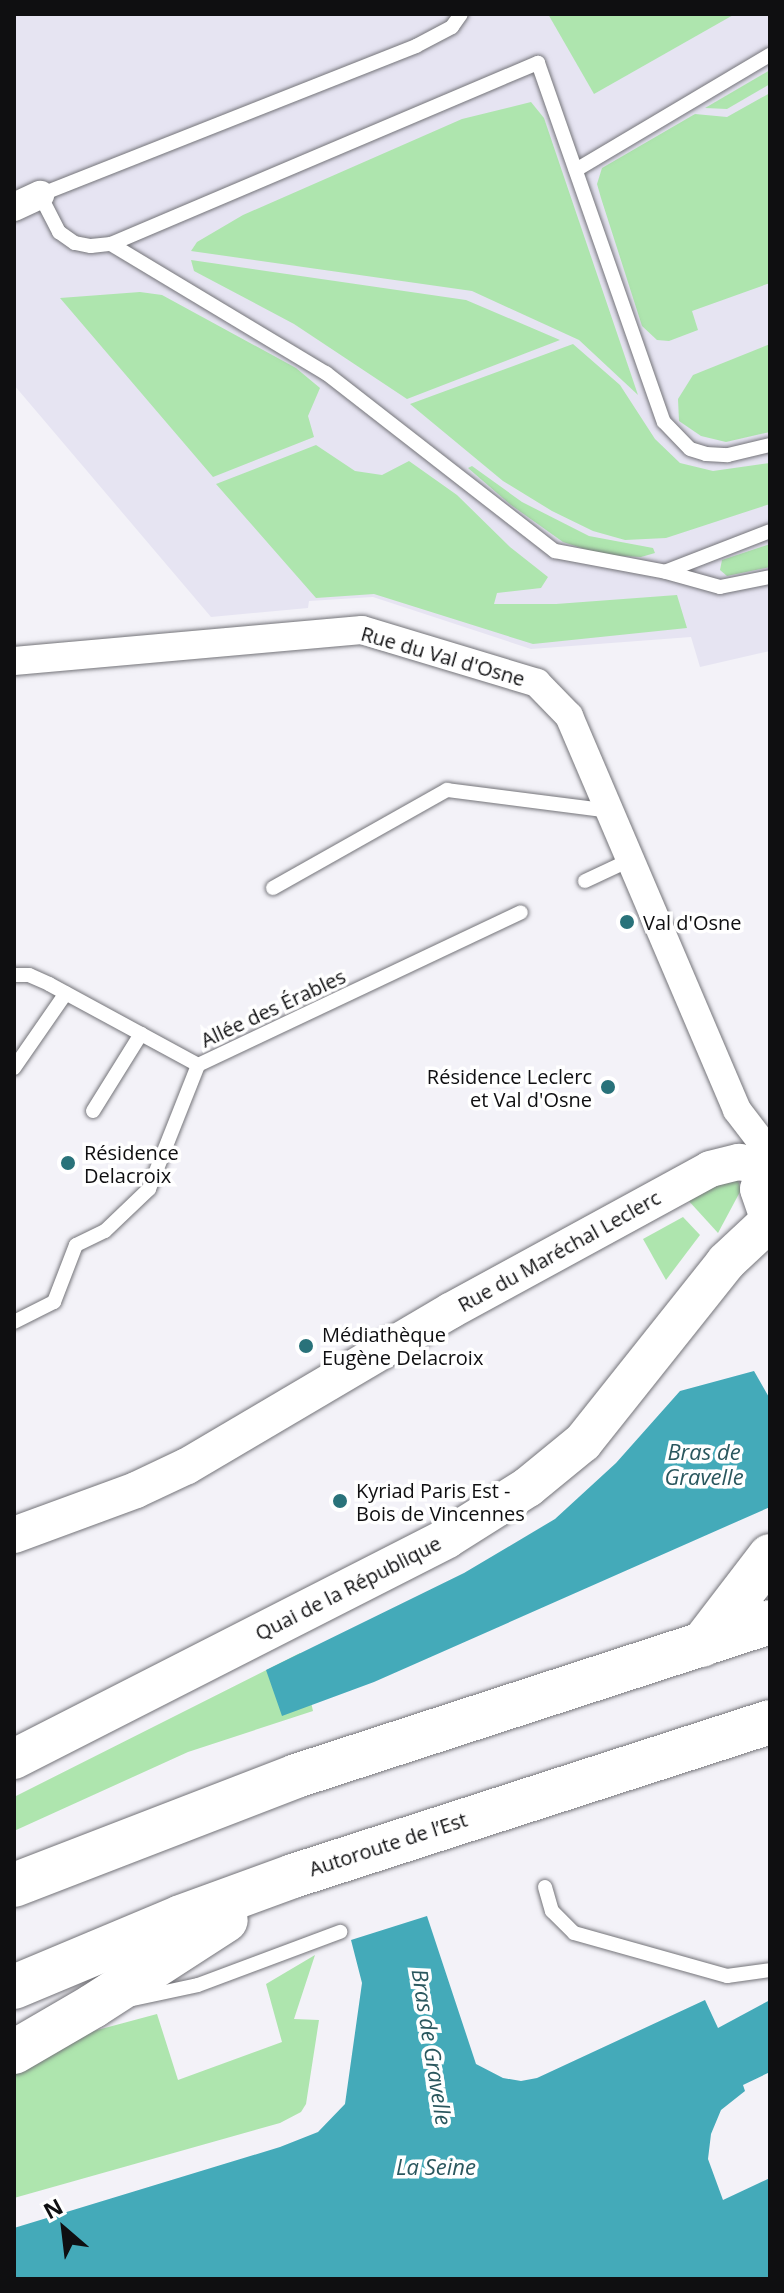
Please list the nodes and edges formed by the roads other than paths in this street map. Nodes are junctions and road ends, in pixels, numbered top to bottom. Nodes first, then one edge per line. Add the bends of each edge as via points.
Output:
1 (461, 14) edge
2 (770, 55) edge
3 (576, 170) junction
4 (40, 195) junction
5 (14, 207) edge
6 (111, 244) junction
7 (770, 445) edge
8 (770, 531) edge
9 (666, 572) junction
10 (770, 577) edge
11 (14, 661) edge
12 (611, 811) junction
13 (632, 859) junction
14 (585, 881) dead end
15 (273, 888) dead end
16 (521, 912) dead end
17 (14, 975) edge
18 (66, 993) junction
19 (141, 1034) junction
20 (198, 1065) junction
21 (14, 1068) edge
22 (93, 1111) dead end
23 (770, 1162) edge
24 (770, 1220) edge
25 (14, 1322) edge
26 (14, 1535) edge
27 (770, 1556) edge
28 (770, 1622) edge
29 (702, 1645) junction
30 (770, 1722) edge
31 (14, 1759) edge
32 (307, 1871) junction
33 (14, 1885) edge
34 (545, 1887) dead end
35 (340, 1932) dead end
36 (770, 1970) edge
37 (14, 1987) edge
38 (93, 2006) junction
39 (14, 2052) edge

1 - 4 lane via 452,27 416,46
2 - 3 lane
3 - 6 lane via 538,63
3 - 7 lane via 664,422 690,449 706,454 728,455
4 - 5 street
4 - 6 lane via 59,232 75,243
6 - 9 lane via 326,373 555,551
8 - 9 lane
9 - 10 lane via 720,587
11 - 12 street, Rue du Val d'Osne via 346,630 376,632 537,683 569,716
12 - 13 street, Rue du Val d'Osne
12 - 15 lane via 447,790
13 - 14 lane
13 - 23 street, Rue du Val d'Osne via 737,1110
16 - 20 lane, Allée des Érables
17 - 18 lane via 29,975
18 - 19 lane
18 - 21 lane
19 - 20 lane
19 - 22 lane
20 - 25 lane, Allée des Érables via 149,1189 105,1231 76,1245 54,1302
23 - 24 main road via 760,1189
23 - 26 street, Rue du Maréchal Leclerc via 730,1162 710,1169 450,1311 187,1466
24 - 31 main road, Quai de la République via 726,1262 583,1442 528,1487 447,1538
27 - 29 highway
28 - 29 highway
29 - 33 highway via 296,1776
30 - 32 highway, Autoroute de l’Est
32 - 37 highway, Autoroute de l’Est
32 - 38 highway
34 - 36 lane via 552,1911 574,1933 727,1976
35 - 38 lane via 198,1985
38 - 39 highway

